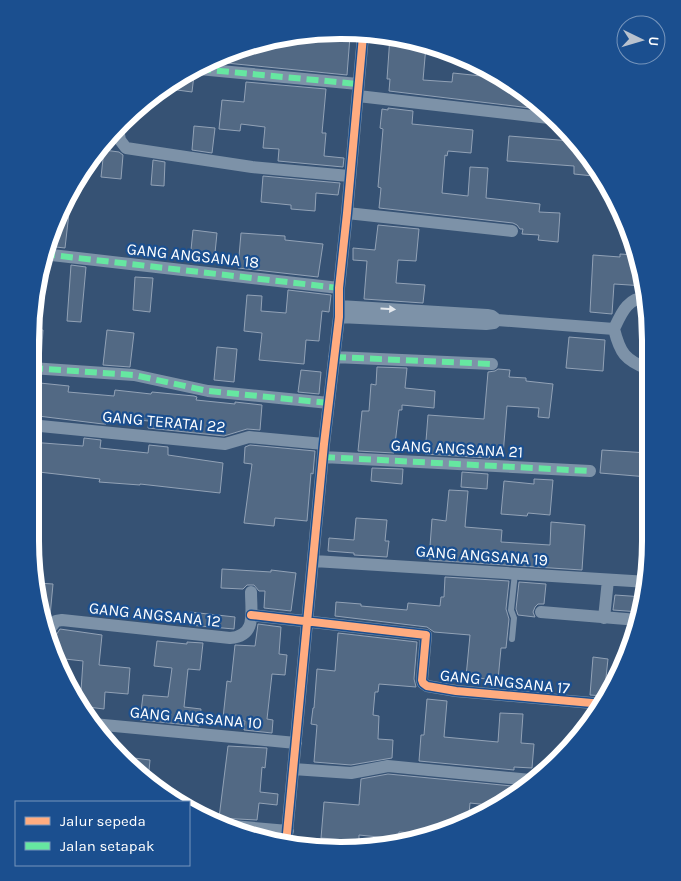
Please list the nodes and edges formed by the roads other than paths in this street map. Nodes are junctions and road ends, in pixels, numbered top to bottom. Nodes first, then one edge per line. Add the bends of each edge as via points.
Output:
1 (363, 39) edge
2 (205, 71) edge
3 (358, 90) junction
4 (543, 117) edge
5 (119, 136) edge
6 (349, 176) junction
7 (347, 213) junction
8 (512, 231) dead end
9 (51, 255) edge
10 (339, 288) junction
11 (639, 297) edge
12 (339, 312) junction
13 (614, 329) junction
14 (334, 357) junction
15 (492, 364) dead end
16 (642, 367) edge
17 (39, 369) edge
18 (329, 403) junction
19 (39, 426) edge
20 (324, 450) junction
21 (590, 471) dead end
22 (314, 560) junction
23 (516, 573) junction
24 (608, 580) junction
25 (640, 582) edge
26 (251, 592) dead end
27 (542, 612) dead end
28 (251, 615) junction
29 (604, 618) junction
30 (632, 620) edge
31 (307, 621) junction
32 (52, 627) edge
33 (512, 639) dead end
34 (594, 703) edge
35 (102, 725) edge
36 (296, 743) junction
37 (293, 769) junction
38 (525, 779) edge
39 (287, 837) edge

1 - 3 street
2 - 3 street
3 - 4 street
3 - 6 street
5 - 6 street via 126,148 252,167
6 - 7 street
7 - 8 street
7 - 10 street
9 - 10 street, GANG ANGSANA 18
10 - 12 street
11 - 13 street via 624,309
12 - 13 street via 486,324 497,320
12 - 14 street
13 - 16 street via 618,346 632,363
14 - 15 street
14 - 18 street
17 - 18 street via 134,375 208,391
18 - 20 street
19 - 20 street, GANG TERATAI 22 via 226,444 249,437
20 - 21 street, GANG ANGSANA 21
20 - 22 street
22 - 23 street, GANG ANGSANA 19
22 - 31 street
23 - 24 street, GANG ANGSANA 19
23 - 33 lane via 511,610 514,618
24 - 25 street, GANG ANGSANA 19
24 - 29 street
26 - 28 street, GANG ANGSANA 12
27 - 29 street
28 - 31 street
28 - 32 street, GANG ANGSANA 12 via 247,632 230,638 62,620 56,621
29 - 30 street
31 - 34 street, GANG ANGSANA 17 via 426,634 422,680 427,686 456,692
31 - 36 street
35 - 36 street, GANG ANGSANA 10
36 - 37 street
37 - 38 street via 351,773 388,766
37 - 39 street

